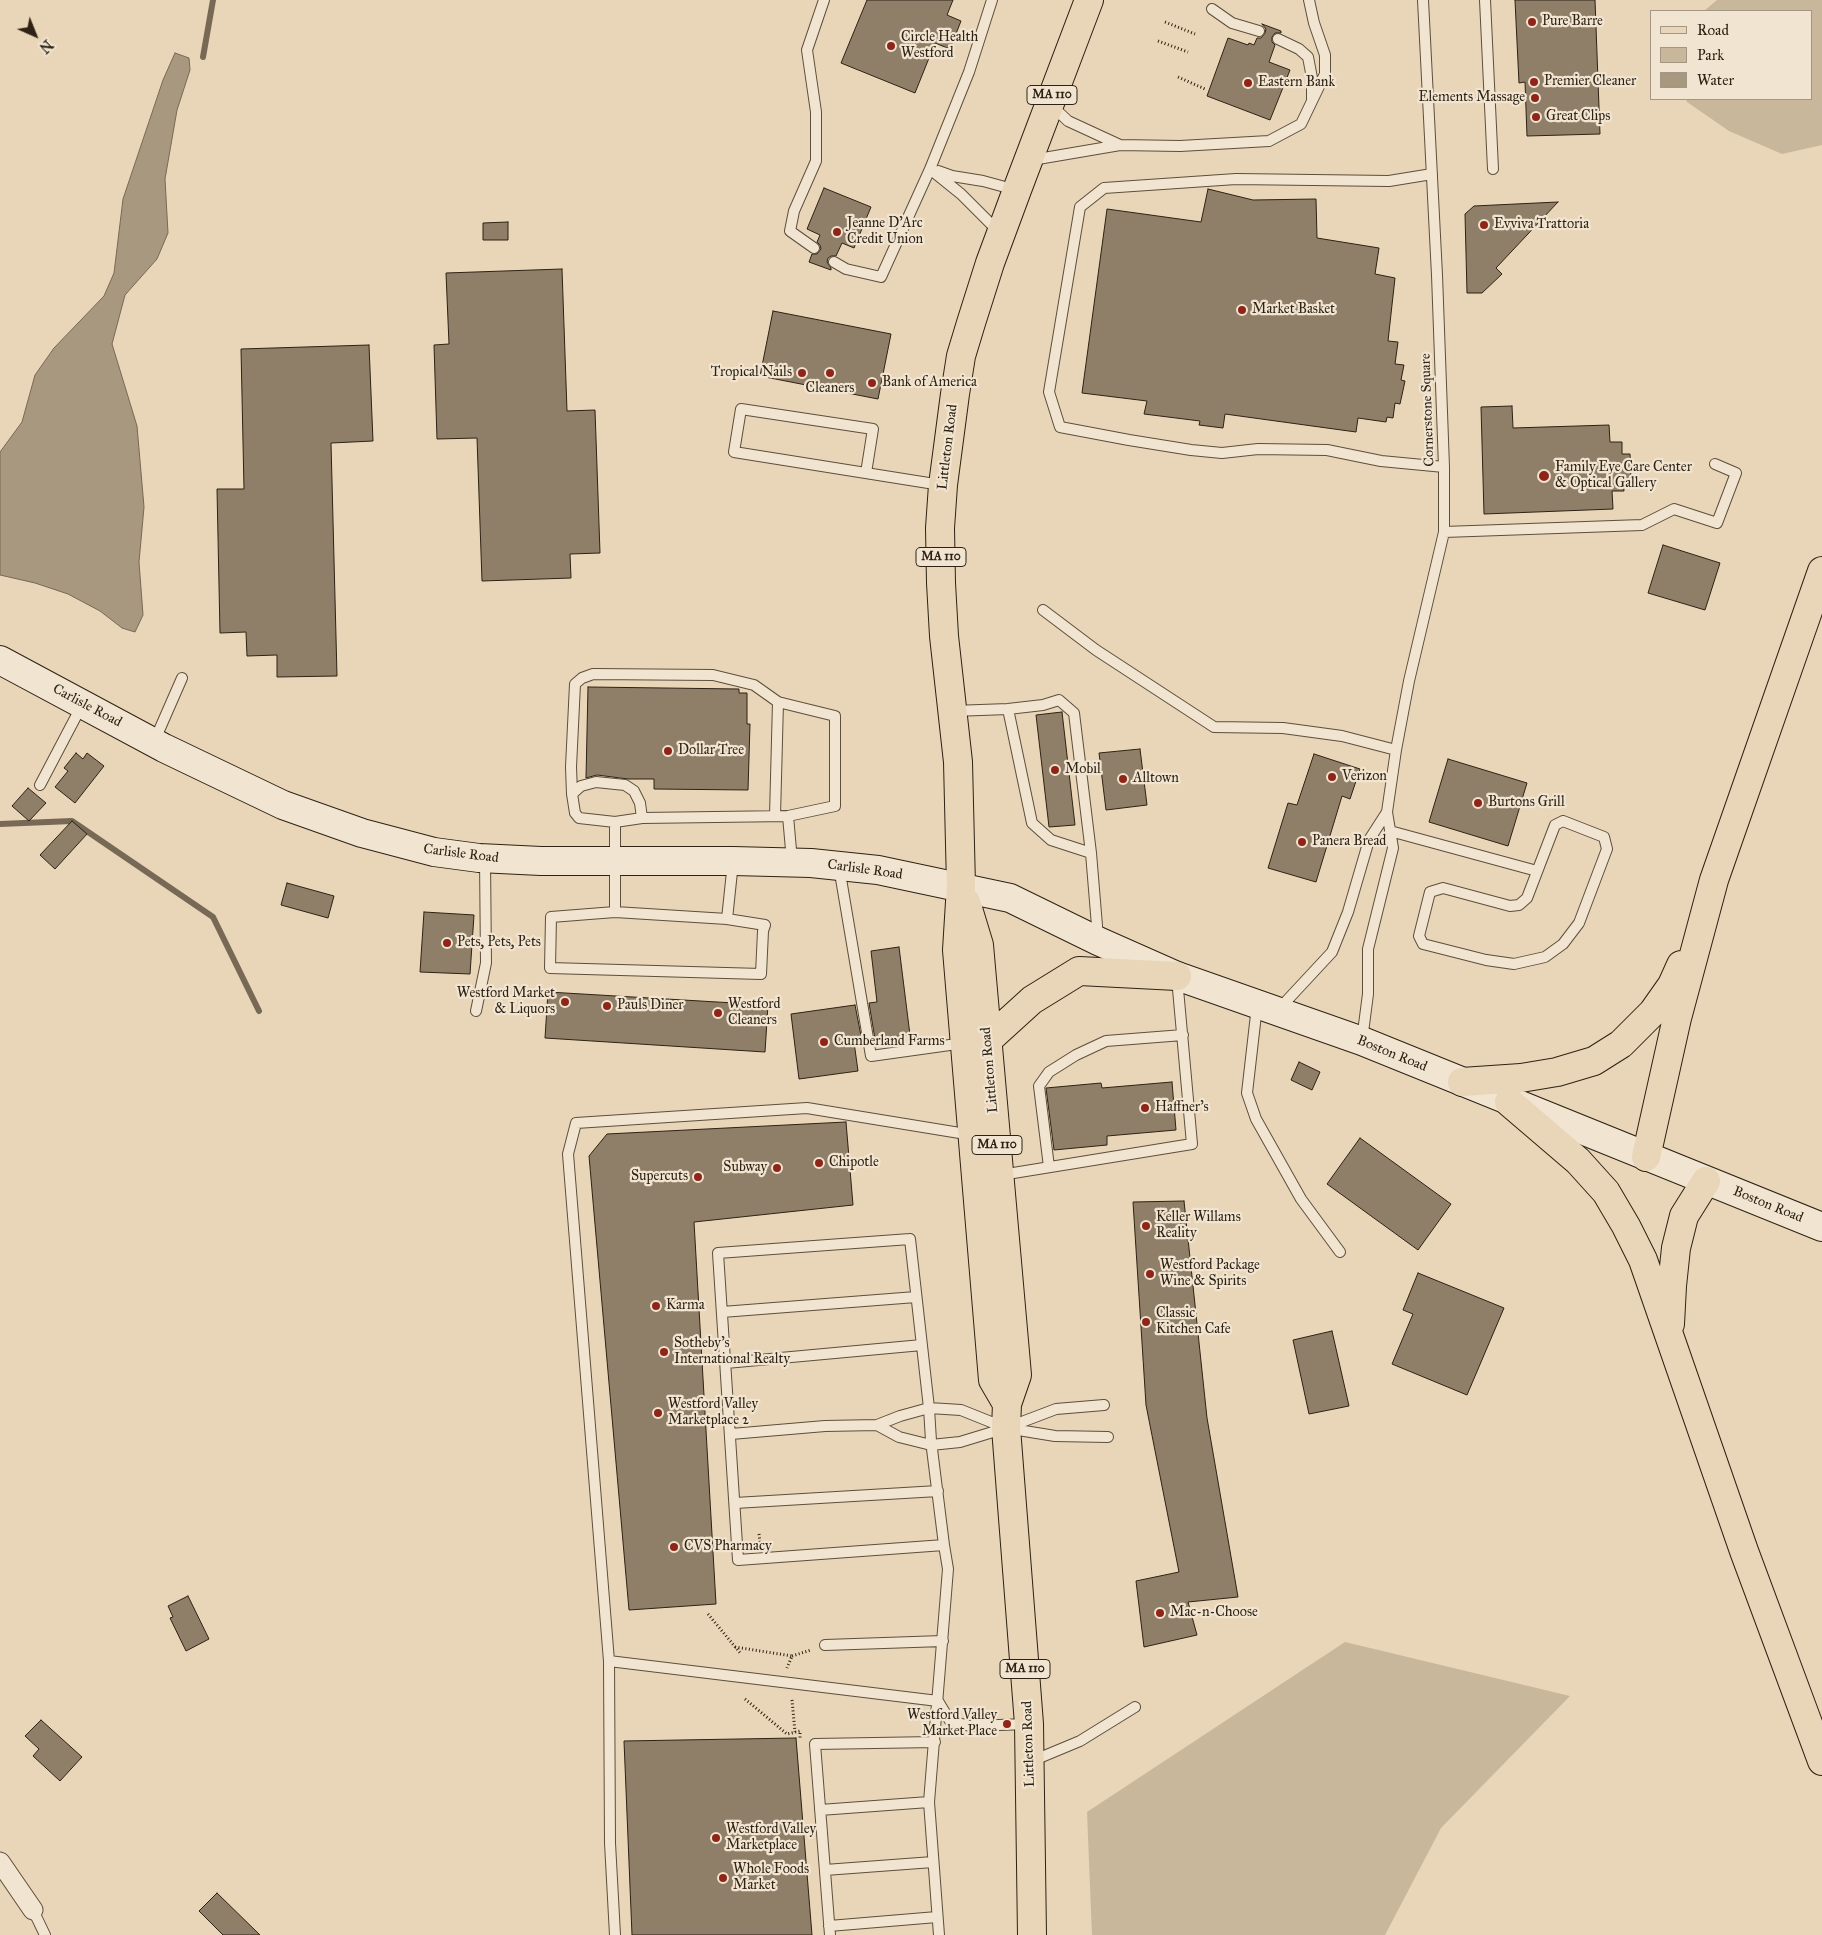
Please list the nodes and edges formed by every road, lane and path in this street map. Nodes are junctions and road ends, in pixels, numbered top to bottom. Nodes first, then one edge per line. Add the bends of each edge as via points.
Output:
1 (824, 0) edge
2 (992, 0) edge
3 (1089, 0) edge
4 (1309, 0) edge
5 (1423, 0) edge
6 (1485, 0) edge
7 (1212, 9) dead end
8 (1165, 22) dead end
9 (1259, 31) dead end
10 (1195, 34) dead end
11 (1278, 40) dead end
12 (1158, 41) dead end
13 (1188, 52) dead end
14 (1178, 78) dead end
15 (1205, 89) dead end
16 (1049, 103) junction
17 (1312, 103) junction
18 (1120, 145) junction
19 (1028, 161) junction
20 (930, 169) junction
21 (1493, 169) dead end
22 (1432, 174) junction
23 (1017, 190) junction
24 (1001, 234) junction
25 (814, 248) dead end
26 (834, 262) dead end
27 (1715, 464) dead end
28 (1444, 467) junction
29 (866, 473) junction
30 (943, 486) junction
31 (1444, 532) junction
32 (1822, 571) edge
33 (1043, 610) dead end
34 (0, 660) edge
35 (182, 678) dead end
36 (778, 702) junction
37 (83, 704) junction
38 (1008, 710) junction
39 (953, 712) junction
40 (154, 742) junction
41 (1396, 750) junction
42 (40, 784) dead end
43 (572, 794) junction
44 (1387, 812) junction
45 (774, 816) junction
46 (788, 816) junction
47 (642, 818) junction
48 (615, 822) junction
49 (1390, 831) junction
50 (1090, 853) junction
51 (485, 858) junction
52 (733, 861) junction
53 (615, 862) junction
54 (793, 863) junction
55 (839, 866) junction
56 (1537, 871) junction
57 (961, 886) junction
58 (615, 912) junction
59 (1705, 914) junction
60 (727, 919) junction
61 (1098, 941) junction
62 (1177, 976) junction
63 (1267, 1008) junction
64 (476, 1011) dead end
65 (1183, 1035) junction
66 (1362, 1041) junction
67 (976, 1042) junction
68 (1462, 1082) junction
69 (1509, 1102) junction
70 (973, 1135) junction
71 (1646, 1157) junction
72 (1049, 1168) junction
73 (1000, 1176) junction
74 (1706, 1181) junction
75 (1822, 1227) edge
76 (1340, 1252) dead end
77 (916, 1296) junction
78 (722, 1312) junction
79 (1670, 1338) junction
80 (922, 1345) junction
81 (726, 1363) junction
82 (1104, 1405) dead end
83 (929, 1408) junction
84 (1007, 1416) junction
85 (877, 1426) junction
86 (731, 1434) junction
87 (1108, 1437) dead end
88 (931, 1445) junction
89 (938, 1491) junction
90 (735, 1503) junction
91 (944, 1545) junction
92 (708, 1614) dead end
93 (943, 1640) junction
94 (825, 1645) dead end
95 (735, 1647) junction
96 (741, 1654) dead end
97 (609, 1661) junction
98 (787, 1668) dead end
99 (744, 1699) dead end
100 (792, 1700) dead end
101 (938, 1701) junction
102 (1135, 1707) dead end
103 (1029, 1724) junction
104 (795, 1732) junction
105 (801, 1741) dead end
106 (935, 1742) junction
107 (1822, 1761) edge
108 (1030, 1762) junction
109 (929, 1802) junction
110 (820, 1810) junction
111 (0, 1862) edge
112 (933, 1862) junction
113 (825, 1870) junction
114 (33, 1910) joint
115 (937, 1917) junction
116 (829, 1930) edge
117 (45, 1935) edge
118 (615, 1935) edge
119 (939, 1935) edge
120 (1032, 1935) edge

1 - 25 lane via 807,50 816,112 816,161 794,211 790,231
2 - 20 lane via 969,72
3 - 16 main road, Littleton Road / MA 110
4 - 17 lane via 1325,56 1325,74
5 - 22 lane, Cornerstone Square
6 - 21 lane
7 - 9 lane via 1232,23
8 - 10 path
11 - 17 lane via 1299,49 1308,57
12 - 13 path
14 - 15 path
16 - 18 lane via 1068,121
16 - 19 main road, Littleton Road / MA 110
17 - 18 lane via 1301,124 1269,141 1180,146
18 - 19 lane
19 - 23 main road, Littleton Road / MA 110
20 - 23 lane
20 - 24 lane
20 - 26 lane via 881,277 846,269
22 - 28 lane, Cornerstone Square
22 - 28 lane via 1389,181 1236,179 1104,188 1080,207 1049,392 1060,427 1191,450 1222,453 1258,448 1327,450 1381,461
23 - 24 main road, Littleton Road / MA 110
24 - 30 main road, Littleton Road / MA 110 via 961,356
27 - 31 lane via 1736,473 1717,523 1674,509 1642,525
28 - 31 lane, Cornerstone Square
29 - 29 lane via 873,430 741,408 734,452
29 - 30 lane
30 - 39 main road, Littleton Road / MA 110 via 941,583
31 - 41 lane, Cornerstone Square
32 - 59 main road
33 - 41 lane via 1096,650 1214,727 1283,728 1342,736
34 - 37 main road, Carlisle Road
35 - 40 lane
36 - 43 lane via 754,685 714,675 593,674 582,678 575,684
36 - 45 lane
36 - 46 lane via 835,716 835,806
37 - 40 main road, Carlisle Road
37 - 42 lane
38 - 39 lane
38 - 50 lane via 1032,823 1051,840
38 - 50 lane via 1059,700 1074,712
39 - 57 main road, Littleton Road / MA 110 via 958,762
40 - 51 main road, Carlisle Road via 283,805 362,834 434,852
41 - 44 lane, Cornerstone Square
43 - 47 lane via 581,786 596,782 625,785 634,791
43 - 48 lane via 579,818
44 - 49 lane, Cornerstone Square
44 - 63 lane, Cornerstone Square via 1369,840 1348,912 1332,952
45 - 46 lane
45 - 47 lane
46 - 54 lane
47 - 48 lane
48 - 53 lane
49 - 56 lane
49 - 66 lane, Cornerstone Square via 1394,848 1368,949 1368,994
50 - 61 lane
51 - 53 main road, Carlisle Road
51 - 64 lane via 486,962
52 - 53 main road, Carlisle Road
52 - 54 main road, Carlisle Road
52 - 60 lane
53 - 58 lane
54 - 55 main road, Carlisle Road
55 - 57 main road, Carlisle Road
55 - 67 lane via 871,1056
56 - 56 lane via 1527,898 1520,905 1510,906 1443,888 1430,892 1419,936 1423,944 1514,964 1545,957 1563,944 1579,923 1607,848 1604,838 1563,821 1555,826
57 - 61 main road, Boston Road via 1010,898
57 - 67 main road, Littleton Road / MA 110 via 958,950
58 - 60 lane
58 - 60 lane via 551,917 550,968 761,974 765,925
59 - 68 main road via 1672,985 1653,1012 1621,1044 1594,1062 1557,1072
59 - 71 main road
61 - 62 main road, Boston Road
62 - 63 main road, Boston Road
62 - 65 lane
62 - 67 main road via 1079,971 1032,1000
63 - 66 main road, Boston Road
63 - 76 lane via 1247,1093 1256,1119 1301,1199
65 - 72 lane via 1106,1041 1049,1072 1039,1086
65 - 72 lane via 1192,1144
66 - 68 main road, Boston Road
67 - 70 main road, Littleton Road / MA 110
67 - 73 main road, Littleton Road / MA 110
68 - 69 main road, Boston Road
69 - 71 main road, Boston Road
69 - 79 main road via 1578,1161 1606,1192 1643,1260
70 - 84 main road, Littleton Road / MA 110 via 993,1380
70 - 97 lane via 806,1108 576,1123 568,1154
71 - 74 main road, Boston Road
72 - 73 lane
73 - 84 main road, Littleton Road / MA 110 via 1017,1375
74 - 75 main road, Boston Road
74 - 79 main road via 1684,1216 1676,1248
77 - 78 lane
77 - 78 lane via 910,1239 718,1254
77 - 80 lane
78 - 81 lane
79 - 107 main road
80 - 81 lane
80 - 83 lane
81 - 86 lane
82 - 84 lane
83 - 84 lane
83 - 85 lane
83 - 88 lane
84 - 87 lane via 1054,1436
84 - 88 lane via 960,1442
84 - 103 main road, Littleton Road / MA 110
85 - 86 lane via 825,1426
85 - 88 lane via 899,1437
86 - 90 lane
88 - 89 lane
89 - 90 lane
89 - 91 lane
90 - 91 lane via 738,1560
91 - 93 lane via 948,1569
92 - 95 path
93 - 94 lane
93 - 101 lane
95 - 96 path
95 - 98 path via 792,1656
97 - 101 lane
97 - 118 lane via 610,1843
99 - 104 path via 787,1734
100 - 104 path
101 - 103 lane via 950,1720 970,1726
101 - 106 lane
102 - 108 lane via 1080,1741
103 - 108 main road, Littleton Road / MA 110
104 - 105 path via 800,1732
106 - 109 lane
106 - 110 lane via 815,1744
108 - 120 main road, Littleton Road / MA 110
109 - 110 lane
109 - 112 lane
110 - 113 lane
111 - 114 street
112 - 113 lane
112 - 115 lane
113 - 116 lane
114 - 117 lane
115 - 116 lane
115 - 119 lane

